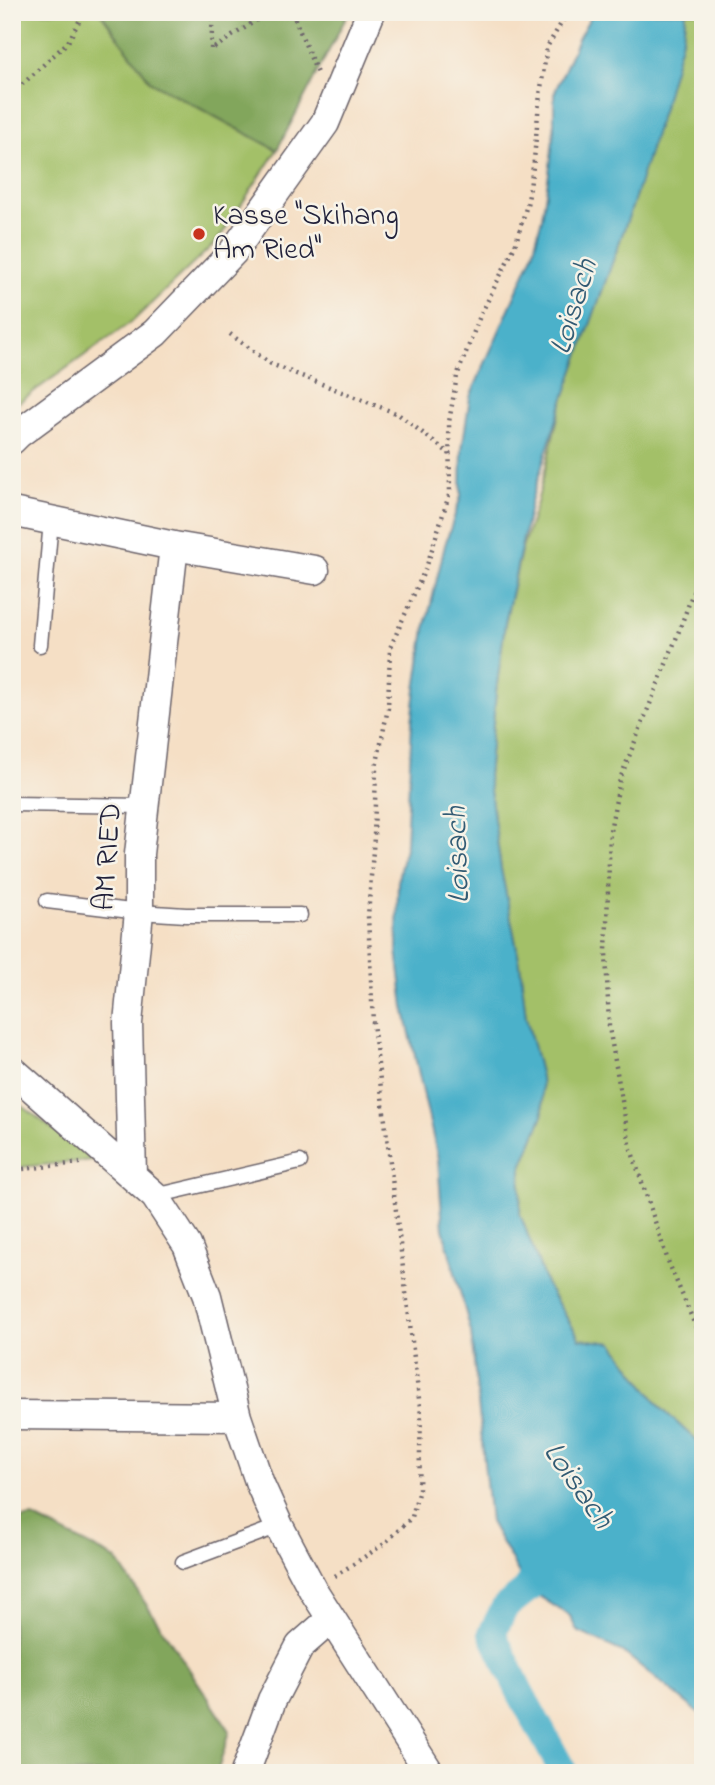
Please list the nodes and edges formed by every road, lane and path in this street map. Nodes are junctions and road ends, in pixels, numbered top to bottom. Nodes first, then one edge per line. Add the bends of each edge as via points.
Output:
1 (85, 12) edge
2 (213, 12) edge
3 (270, 12) edge
4 (292, 12) edge
5 (371, 12) edge
6 (568, 12) edge
7 (343, 80) junction
8 (12, 94) edge
9 (230, 334) dead end
10 (12, 440) edge
11 (450, 454) junction
12 (12, 512) edge
13 (51, 521) junction
14 (174, 546) junction
15 (703, 565) edge
16 (315, 570) dead end
17 (40, 645) dead end
18 (12, 804) edge
19 (145, 806) junction
20 (47, 901) dead end
21 (139, 912) junction
22 (300, 915) dead end
23 (12, 1070) edge
24 (300, 1162) dead end
25 (124, 1167) junction
26 (12, 1176) edge
27 (155, 1196) junction
28 (703, 1344) edge
29 (12, 1415) edge
30 (237, 1417) junction
31 (279, 1526) junction
32 (183, 1562) dead end
33 (313, 1590) junction
34 (331, 1619) junction
35 (245, 1773) edge
36 (430, 1773) edge

1 - 8 path via 68,42
2 - 3 path via 211,50
4 - 7 path via 323,86
5 - 7 street
6 - 11 path via 547,47 528,201 514,246 457,376 449,422
7 - 10 street via 324,124 233,252 155,333
9 - 11 path via 271,364 398,414
11 - 33 path via 450,492 431,552 390,648 387,708 376,768 368,916 373,1023 421,1415 419,1489 412,1517 384,1544
12 - 13 street
13 - 14 street
13 - 17 lane
14 - 16 street
14 - 19 street, AM RIED
15 - 28 path via 620,779 610,831 606,953 609,1027 630,1146 668,1261
18 - 19 lane
19 - 21 street, AM RIED
20 - 21 lane
21 - 22 lane
21 - 25 street, AM RIED via 128,1023
23 - 25 street
24 - 27 lane
25 - 26 path via 23,1169
25 - 27 street
27 - 30 street via 187,1245 207,1296
29 - 30 street
30 - 31 street
31 - 32 lane
31 - 33 street
33 - 34 street
34 - 35 street via 300,1646 272,1700
34 - 36 street

